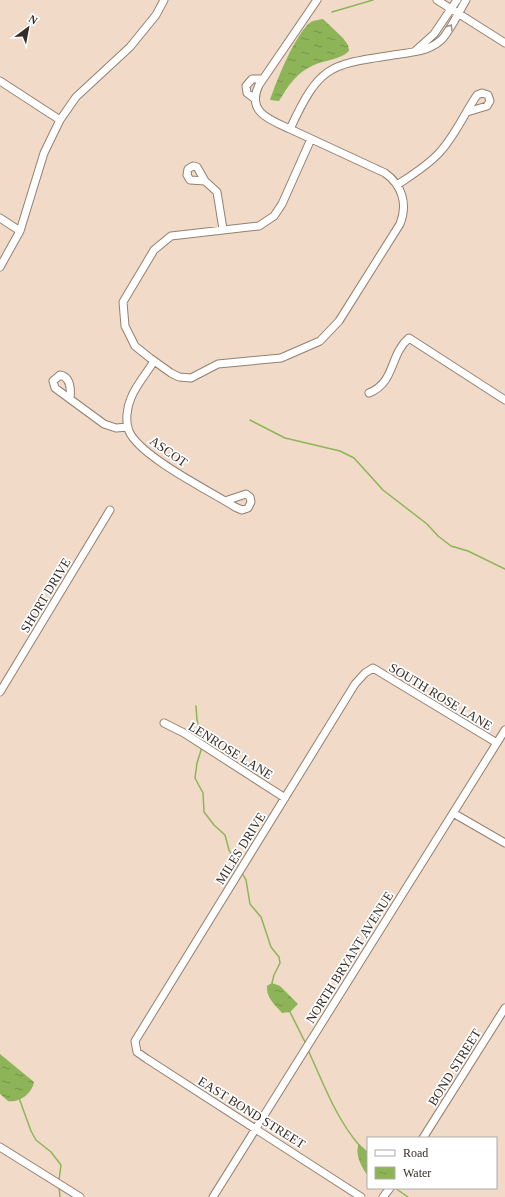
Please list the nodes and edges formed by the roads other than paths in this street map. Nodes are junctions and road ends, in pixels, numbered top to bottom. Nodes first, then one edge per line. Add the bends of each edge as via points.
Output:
1 (164, 0) edge
2 (317, 0) edge
3 (437, 0) edge
4 (457, 0) edge
5 (466, 0) edge
6 (451, 9) junction
7 (458, 13) junction
8 (505, 43) edge
9 (413, 52) junction
10 (263, 79) junction
11 (0, 81) edge
12 (255, 99) junction
13 (467, 112) dead end
14 (60, 120) junction
15 (290, 129) junction
16 (311, 139) junction
17 (206, 181) dead end
18 (397, 185) junction
19 (0, 218) edge
20 (223, 229) junction
21 (20, 231) junction
22 (0, 267) edge
23 (154, 361) junction
24 (369, 393) dead end
25 (70, 399) dead end
26 (505, 400) edge
27 (128, 427) junction
28 (225, 501) dead end
29 (110, 510) dead end
30 (373, 668) joint
31 (0, 692) edge
32 (164, 723) dead end
33 (505, 730) edge
34 (497, 743) junction
35 (285, 798) junction
36 (453, 813) junction
37 (505, 843) edge
38 (505, 1008) edge
39 (502, 1021) edge
40 (135, 1045) joint
41 (255, 1128) junction
42 (424, 1137) edge
43 (0, 1147) edge
44 (389, 1189) edge
45 (80, 1197) edge
46 (213, 1197) edge
47 (361, 1197) edge
48 (383, 1197) edge

1 - 14 street via 156,15 130,47 76,96
2 - 10 street
3 - 6 street
4 - 6 street
5 - 7 street
6 - 7 street
6 - 9 street via 434,34
7 - 8 street
9 -> 7 street via 427,50 441,41
9 - 15 street via 353,62 329,71 310,90
10 - 12 street
10 - 12 street via 252,79 246,86 247,93
11 - 14 street
12 - 15 street via 263,115
13 - 18 street via 439,154
14 - 21 street via 44,153
15 - 16 street
16 - 18 street via 385,173
16 - 20 street via 282,204 274,216 259,226
17 - 20 street via 217,192
18 - 23 street via 404,205 400,224 339,321 320,341 281,358 218,364 191,378 179,377
19 - 21 street
20 - 23 street via 181,233 161,242 123,302 126,326 135,346
21 - 22 street
23 - 27 street via 131,398
24 - 26 street via 385,382 401,345 409,338
25 - 27 street via 104,424 116,428
27 - 28 street, ASCOT via 135,441 151,456
29 - 31 street, SHORT DRIVE
30 - 34 street, SOUTH ROSE LANE
30 - 35 street, MILES DRIVE via 364,673 355,684
32 - 35 street, LENROSE LANE via 184,733
33 - 34 street, NORTH BRYANT AVENUE
34 - 36 street, NORTH BRYANT AVENUE
35 - 40 street, MILES DRIVE via 138,1034
36 - 37 street
36 - 41 street, NORTH BRYANT AVENUE
38 - 39 street, BOND STREET
39 - 42 street, BOND STREET
40 - 41 street, EAST BOND STREET via 137,1052 147,1059
41 - 46 street, NORTH BRYANT AVENUE
41 - 47 street, EAST BOND STREET
43 - 45 street
44 - 48 street

